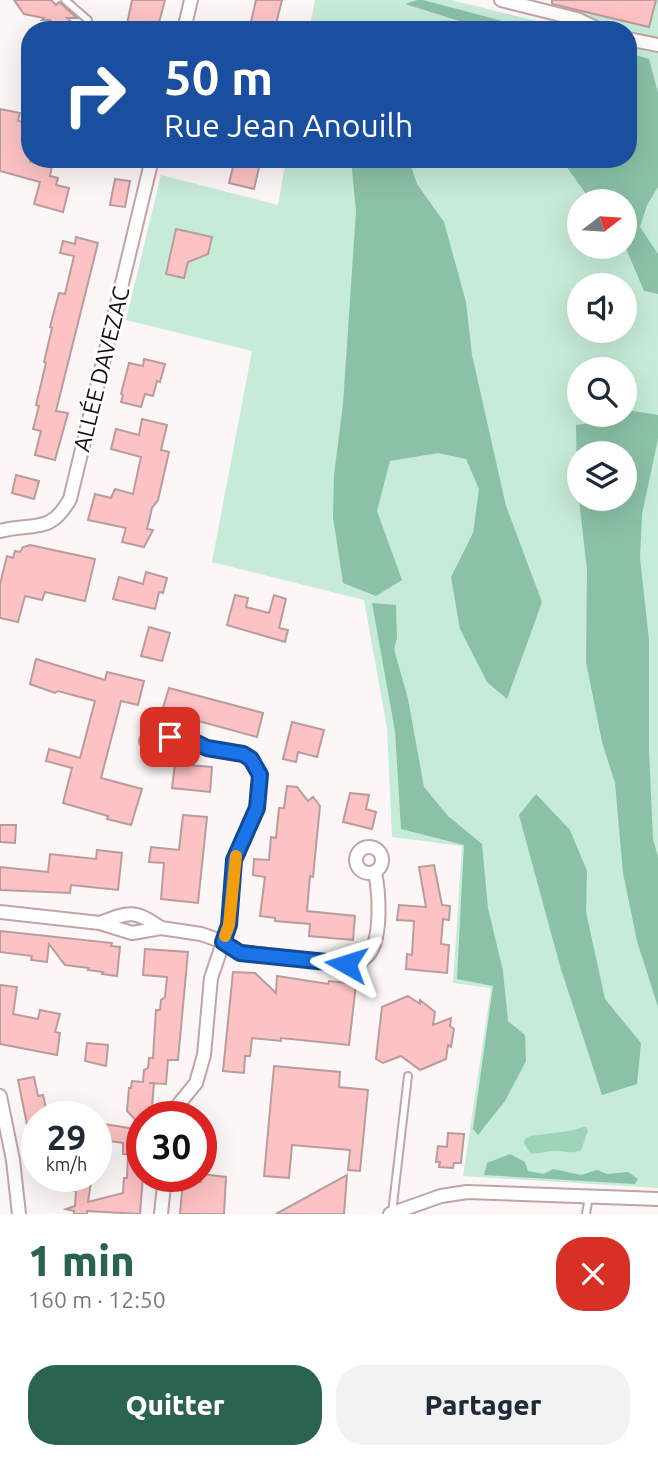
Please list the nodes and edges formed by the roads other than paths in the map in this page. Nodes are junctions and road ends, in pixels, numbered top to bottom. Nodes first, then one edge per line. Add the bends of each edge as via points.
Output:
1 (65, 0) edge
2 (191, 0) edge
3 (501, 0) edge
4 (88, 21) edge
5 (186, 21) edge
6 (581, 21) edge
7 (637, 41) edge
8 (658, 45) edge
9 (150, 168) edge
10 (0, 531) edge
11 (146, 741) dead end
12 (375, 872) dead end
13 (0, 912) edge
14 (100, 923) junction
15 (162, 928) junction
16 (223, 942) junction
17 (408, 1076) dead end
18 (0, 1096) edge
19 (181, 1101) edge
20 (163, 1192) edge
21 (589, 1196) junction
22 (658, 1199) edge
23 (391, 1213) edge
24 (19, 1214) edge
25 (161, 1214) edge
26 (586, 1214) edge

1 - 4 lane
2 - 5 street
3 - 6 street
7 - 8 street
9 - 10 street, ALLÉE DAVEZAC via 70,499 52,522
11 - 16 street via 170,737 195,742 243,754 257,766 257,808 234,860 229,925
12 - 16 street via 379,899 375,946 356,963 240,953
13 - 14 street
14 - 15 street via 132,933
14 - 15 street via 134,913
15 - 16 street
16 - 19 street via 211,978 204,1055 196,1083
17 - 23 lane
18 - 24 street
20 - 25 street
21 - 22 street
21 - 23 street via 467,1192
21 - 26 lane

